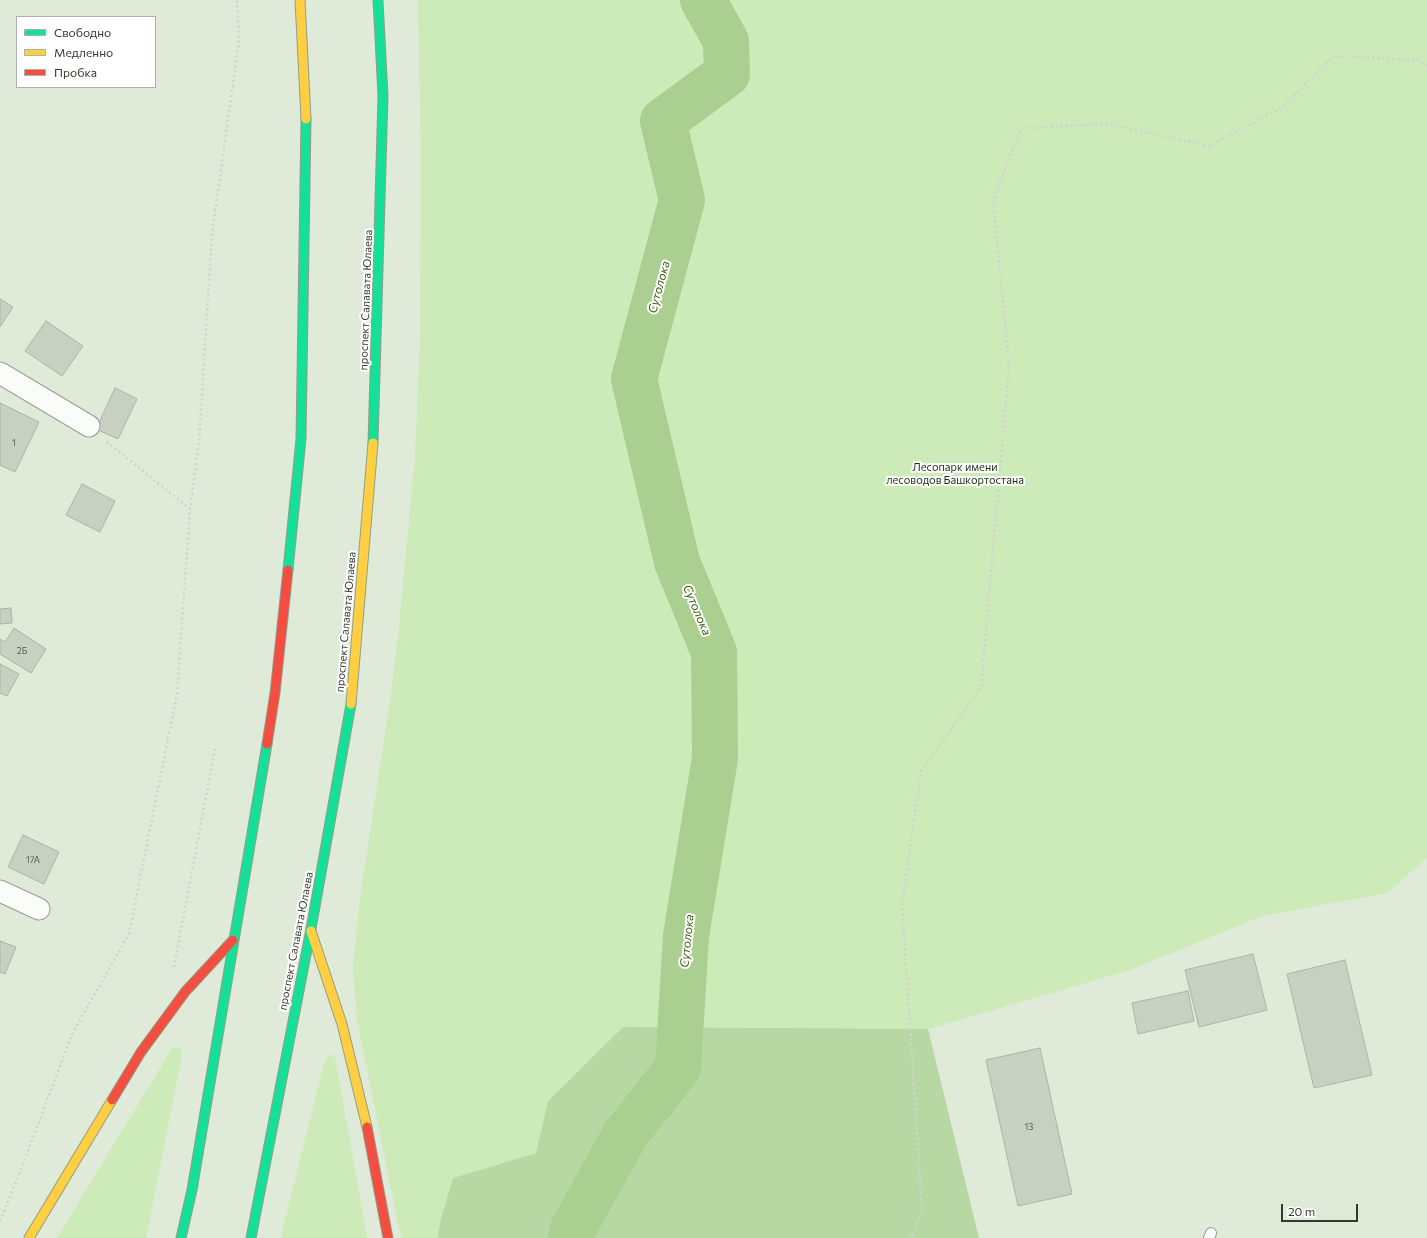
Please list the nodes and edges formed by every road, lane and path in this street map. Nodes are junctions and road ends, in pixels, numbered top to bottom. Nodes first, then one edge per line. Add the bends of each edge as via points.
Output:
1 (236, 0) edge
2 (300, 0) edge
3 (378, 0) edge
4 (1427, 66) edge
5 (0, 373) edge
6 (88, 426) joint
7 (190, 510) junction
8 (215, 749) dead end
9 (0, 891) edge
10 (39, 909) dead end
11 (311, 929) junction
12 (233, 940) junction
13 (170, 974) dead end
14 (0, 1221) edge
15 (29, 1238) edge
16 (182, 1238) edge
17 (251, 1238) edge
18 (388, 1238) edge
19 (912, 1238) edge

1 - 7 path via 239,40 212,234 199,441
2 - 12 main road via 306,119 301,439 274,693
3 - 11 main road, проспект Салавата Юлаева via 383,96 374,434 352,697
4 - 19 path via 1418,60 1333,56 1281,108 1209,146 1108,124 1021,128 993,200 1009,366 981,688 921,770 902,906 922,1208
5 - 6 street
6 - 7 path
7 - 14 path via 177,694 129,934 73,1032
8 - 13 path via 175,967
9 - 10 street
11 - 17 main road, проспект Салавата Юлаева
11 - 18 main road via 342,1024 365,1118
12 - 15 main road via 185,992 142,1052
12 - 16 main road

